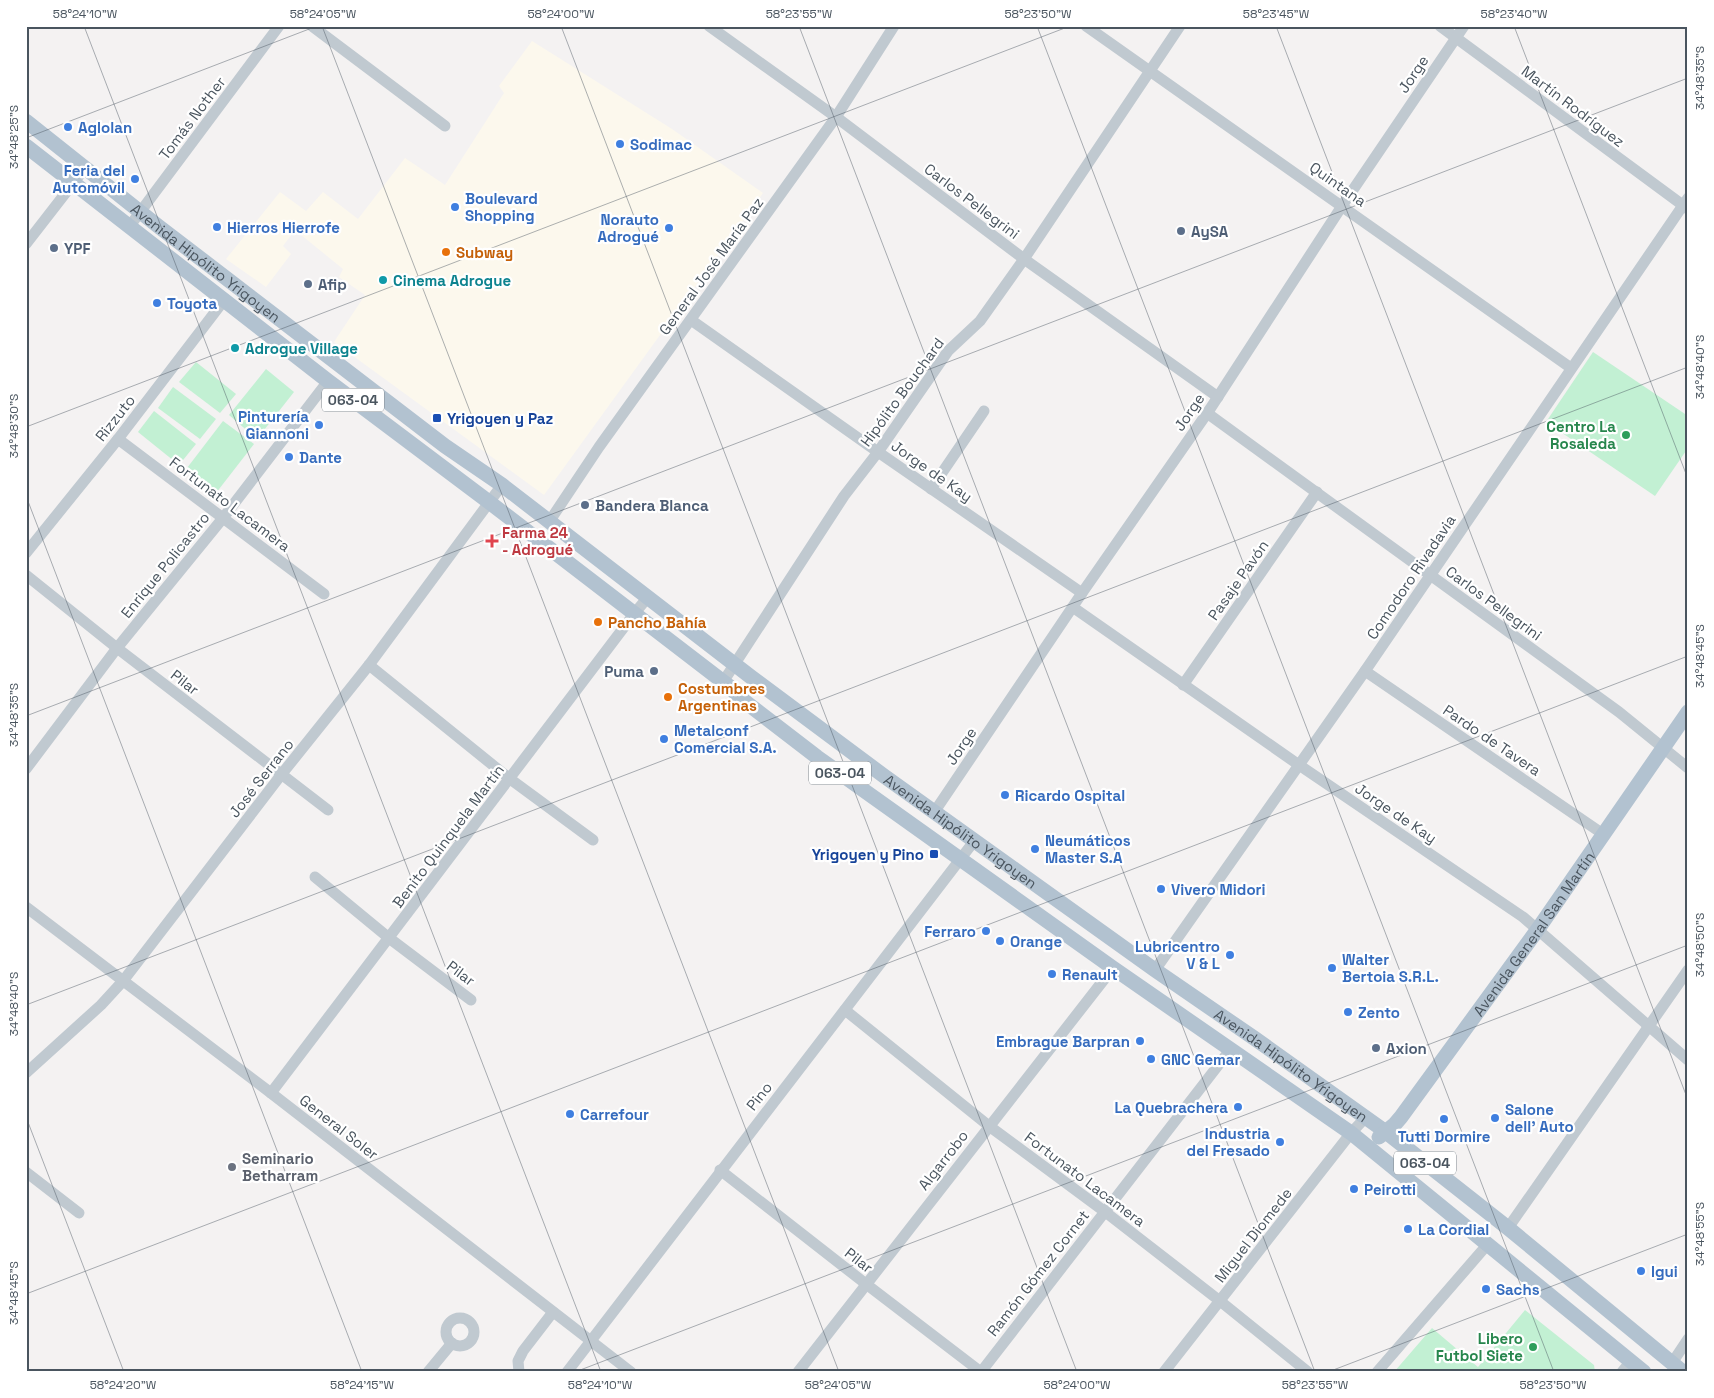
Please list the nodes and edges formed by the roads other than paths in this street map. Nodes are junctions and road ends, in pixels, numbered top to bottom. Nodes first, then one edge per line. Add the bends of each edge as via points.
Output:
1 (279, 26) edge
2 (312, 26) edge
3 (709, 26) edge
4 (894, 26) edge
5 (1086, 26) edge
6 (1180, 26) edge
7 (1440, 26) edge
8 (1464, 26) edge
9 (1456, 38) junction
10 (1151, 71) junction
11 (836, 117) junction
12 (26, 121) edge
13 (445, 126) dead end
14 (26, 146) edge
15 (85, 168) junction
16 (74, 183) junction
17 (1686, 204) edge
18 (1342, 206) junction
19 (140, 212) junction
20 (129, 227) junction
21 (26, 244) edge
22 (1024, 259) junction
23 (225, 300) junction
24 (691, 320) junction
25 (1571, 368) junction
26 (328, 381) junction
27 (1218, 397) junction
28 (984, 411) dead end
29 (1207, 413) junction
30 (118, 439) junction
31 (878, 452) junction
32 (502, 485) junction
33 (931, 489) junction
34 (1317, 492) junction
35 (489, 502) junction
36 (223, 518) junction
37 (549, 522) junction
38 (26, 553) edge
39 (26, 575) edge
40 (1429, 575) junction
41 (1082, 593) junction
42 (324, 594) dead end
43 (648, 597) junction
44 (1074, 608) junction
45 (634, 614) junction
46 (117, 648) junction
47 (734, 664) junction
48 (369, 665) junction
49 (1365, 671) junction
50 (723, 682) junction
51 (1183, 685) junction
52 (1688, 712) edge
53 (1663, 748) junction
54 (1299, 765) junction
55 (1688, 768) edge
56 (26, 769) edge
57 (281, 776) junction
58 (510, 778) junction
59 (328, 810) dead end
60 (935, 811) junction
61 (1603, 834) junction
62 (593, 840) dead end
63 (975, 840) junction
64 (962, 859) junction
65 (315, 877) dead end
66 (26, 907) edge
67 (1538, 929) junction
68 (389, 938) junction
69 (1113, 968) junction
70 (1155, 970) junction
71 (1688, 970) edge
72 (123, 980) junction
73 (471, 1000) dead end
74 (845, 1010) junction
75 (1648, 1026) junction
76 (1230, 1050) junction
77 (1688, 1060) edge
78 (26, 1073) edge
79 (271, 1093) junction
80 (1366, 1117) junction
81 (989, 1126) junction
82 (1386, 1132) junction
83 (1351, 1133) junction
84 (1368, 1146) junction
85 (720, 1170) junction
86 (26, 1172) edge
87 (1104, 1211) junction
88 (79, 1213) dead end
89 (1508, 1228) junction
90 (1487, 1245) junction
91 (866, 1284) junction
92 (1220, 1300) junction
93 (553, 1312) junction
94 (1688, 1339) edge
95 (591, 1340) junction
96 (452, 1343) dead end
97 (1626, 1366) edge
98 (1678, 1367) edge
99 (428, 1372) edge
100 (520, 1372) edge
101 (567, 1372) edge
102 (631, 1372) edge
103 (798, 1372) edge
104 (981, 1372) edge
105 (1164, 1372) edge
106 (1308, 1372) edge
107 (1376, 1372) edge
108 (1644, 1372) edge

1 - 19 street, Tomás Nother
2 - 13 street
3 - 11 street, Carlos Pellegrini
4 - 11 street, General José María Paz
5 - 10 street, Quintana
6 - 10 street, Hipólito Bouchard
7 - 9 street, Martín Rodríguez
8 - 9 street, Jorge
9 - 17 street, Martín Rodríguez
9 - 18 street, Jorge
10 - 18 street, Quintana
10 - 22 street, Hipólito Bouchard
11 - 22 street, Carlos Pellegrini
11 - 24 street, General José María Paz
12 - 15 main road, Avenida Hipólito Yrigoyen / 063-04
14 - 16 main road, Avenida Hipólito Yrigoyen / 063-04
15 - 16 street
15 - 19 main road, Avenida Hipólito Yrigoyen / 063-04
16 - 20 main road, Avenida Hipólito Yrigoyen / 063-04
16 - 21 street
17 - 25 street, Comodoro Rivadavia
18 - 25 street, Quintana
18 - 27 street, Jorge
19 - 20 street, Tomás Nother
19 - 32 main road, Avenida Hipólito Yrigoyen / 063-04 via 437,440
20 - 23 main road, Avenida Hipólito Yrigoyen / 063-04
22 - 27 street, Carlos Pellegrini
22 - 31 street, Hipólito Bouchard via 980,321 948,351
23 - 26 main road, Avenida Hipólito Yrigoyen / 063-04
23 - 30 street, Rizzuto
24 - 31 street, Jorge de Kay
24 - 37 street, General José María Paz
25 - 40 street, Comodoro Rivadavia
26 - 35 main road, Avenida Hipólito Yrigoyen / 063-04
26 - 36 street, Enrique Policastro
27 - 29 street, Jorge
28 - 33 street
29 - 34 street, Carlos Pellegrini
29 - 41 street, Jorge
30 - 36 street, Fortunato Lacamera
30 - 38 street, Rizzuto
31 - 33 street, Jorge de Kay
31 - 47 street, Hipólito Bouchard via 844,496
32 - 35 street, José Serrano
32 - 37 main road, Avenida Hipólito Yrigoyen / 063-04
33 - 41 street, Jorge de Kay
34 - 40 street, Carlos Pellegrini
34 - 51 street, Pasaje Pavón
35 - 45 main road, Avenida Hipólito Yrigoyen / 063-04
35 - 48 street, José Serrano
36 - 42 street, Fortunato Lacamera
36 - 46 street, Enrique Policastro
37 - 43 main road, Avenida Hipólito Yrigoyen / 063-04
39 - 46 street, Pilar
40 - 49 street, Comodoro Rivadavia
40 - 53 street, Carlos Pellegrini via 1619,712
41 - 44 street, Jorge
43 - 45 street, Benito Quinquela Martín
43 - 47 main road, Avenida Hipólito Yrigoyen / 063-04
44 - 51 street, Jorge de Kay
44 - 60 street, Jorge
45 - 50 main road, Avenida Hipólito Yrigoyen / 063-04
45 - 58 street, Benito Quinquela Martín
46 - 56 street, Enrique Policastro
46 - 57 street, Pilar
47 - 50 street, Hipólito Bouchard
47 - 60 main road, Avenida Hipólito Yrigoyen / 063-04
48 - 57 street, José Serrano
48 - 58 street
49 - 54 street, Comodoro Rivadavia
49 - 61 street, Pardo de Tavera
50 - 64 main road, Avenida Hipólito Yrigoyen / 063-04 via 739,698 817,757
51 - 54 street, Jorge de Kay
52 - 53 main road, Avenida General San Martín
53 - 55 street, Carlos Pellegrini
53 - 61 main road, Avenida General San Martín
54 - 67 street, Jorge de Kay
54 - 70 street, Comodoro Rivadavia
57 - 59 street, Pilar
57 - 72 street, José Serrano
58 - 62 street
58 - 68 street, Benito Quinquela Martín
60 - 63 main road, Avenida Hipólito Yrigoyen / 063-04
61 - 67 main road, Avenida General San Martín
63 - 64 street, Pino
63 - 70 main road, Avenida Hipólito Yrigoyen / 063-04
64 - 69 main road, Avenida Hipólito Yrigoyen / 063-04
64 - 74 street, Pino
65 - 68 street, Pilar
66 - 72 street, General Soler
67 - 75 street, Jorge de Kay
67 - 82 main road, Avenida General San Martín via 1401,1117
68 - 73 street, Pilar
68 - 79 street, Benito Quinquela Martín
69 - 76 main road, Avenida Hipólito Yrigoyen / 063-04
69 - 81 street, Algarrobo
70 - 80 main road, Avenida Hipólito Yrigoyen / 063-04
71 - 75 street
72 - 78 street, José Serrano via 101,1005
72 - 79 street, General Soler
74 - 81 street, Fortunato Lacamera
74 - 85 street, Pino
75 - 77 street, Jorge de Kay
75 - 89 street
76 - 83 main road, Avenida Hipólito Yrigoyen / 063-04
76 - 87 street, Ramón Gómez Cornet
79 - 93 street, General Soler
80 - 82 main road, Avenida Hipólito Yrigoyen / 063-04
80 - 83 street, Miguel Diomede
81 - 87 street, Fortunato Lacamera
81 - 91 street, Algarrobo
82 - 84 main road, Avenida General San Martín
82 - 89 main road, Avenida Hipólito Yrigoyen / 063-04
83 - 84 main road, Avenida Hipólito Yrigoyen / 063-04
83 - 92 street, Miguel Diomede
84 - 90 main road, Avenida Hipólito Yrigoyen / 063-04
85 - 91 street, Pilar
85 - 95 street, Pino
86 - 88 street
87 - 92 street, Fortunato Lacamera
87 - 104 street, Ramón Gómez Cornet
89 - 98 main road, Avenida Hipólito Yrigoyen / 063-04
90 - 97 main road, Avenida Hipólito Yrigoyen / 063-04
90 - 107 street
91 - 103 street, Algarrobo
91 - 104 street, Pilar
92 - 105 street, Miguel Diomede
92 - 106 street, Fortunato Lacamera
93 - 95 street, General Soler
93 - 100 street via 523,1351 518,1361
94 - 98 street
95 - 101 street, Pino
95 - 102 street, General Soler
96 - 99 street
97 - 108 main road, Avenida Hipólito Yrigoyen / 063-04

